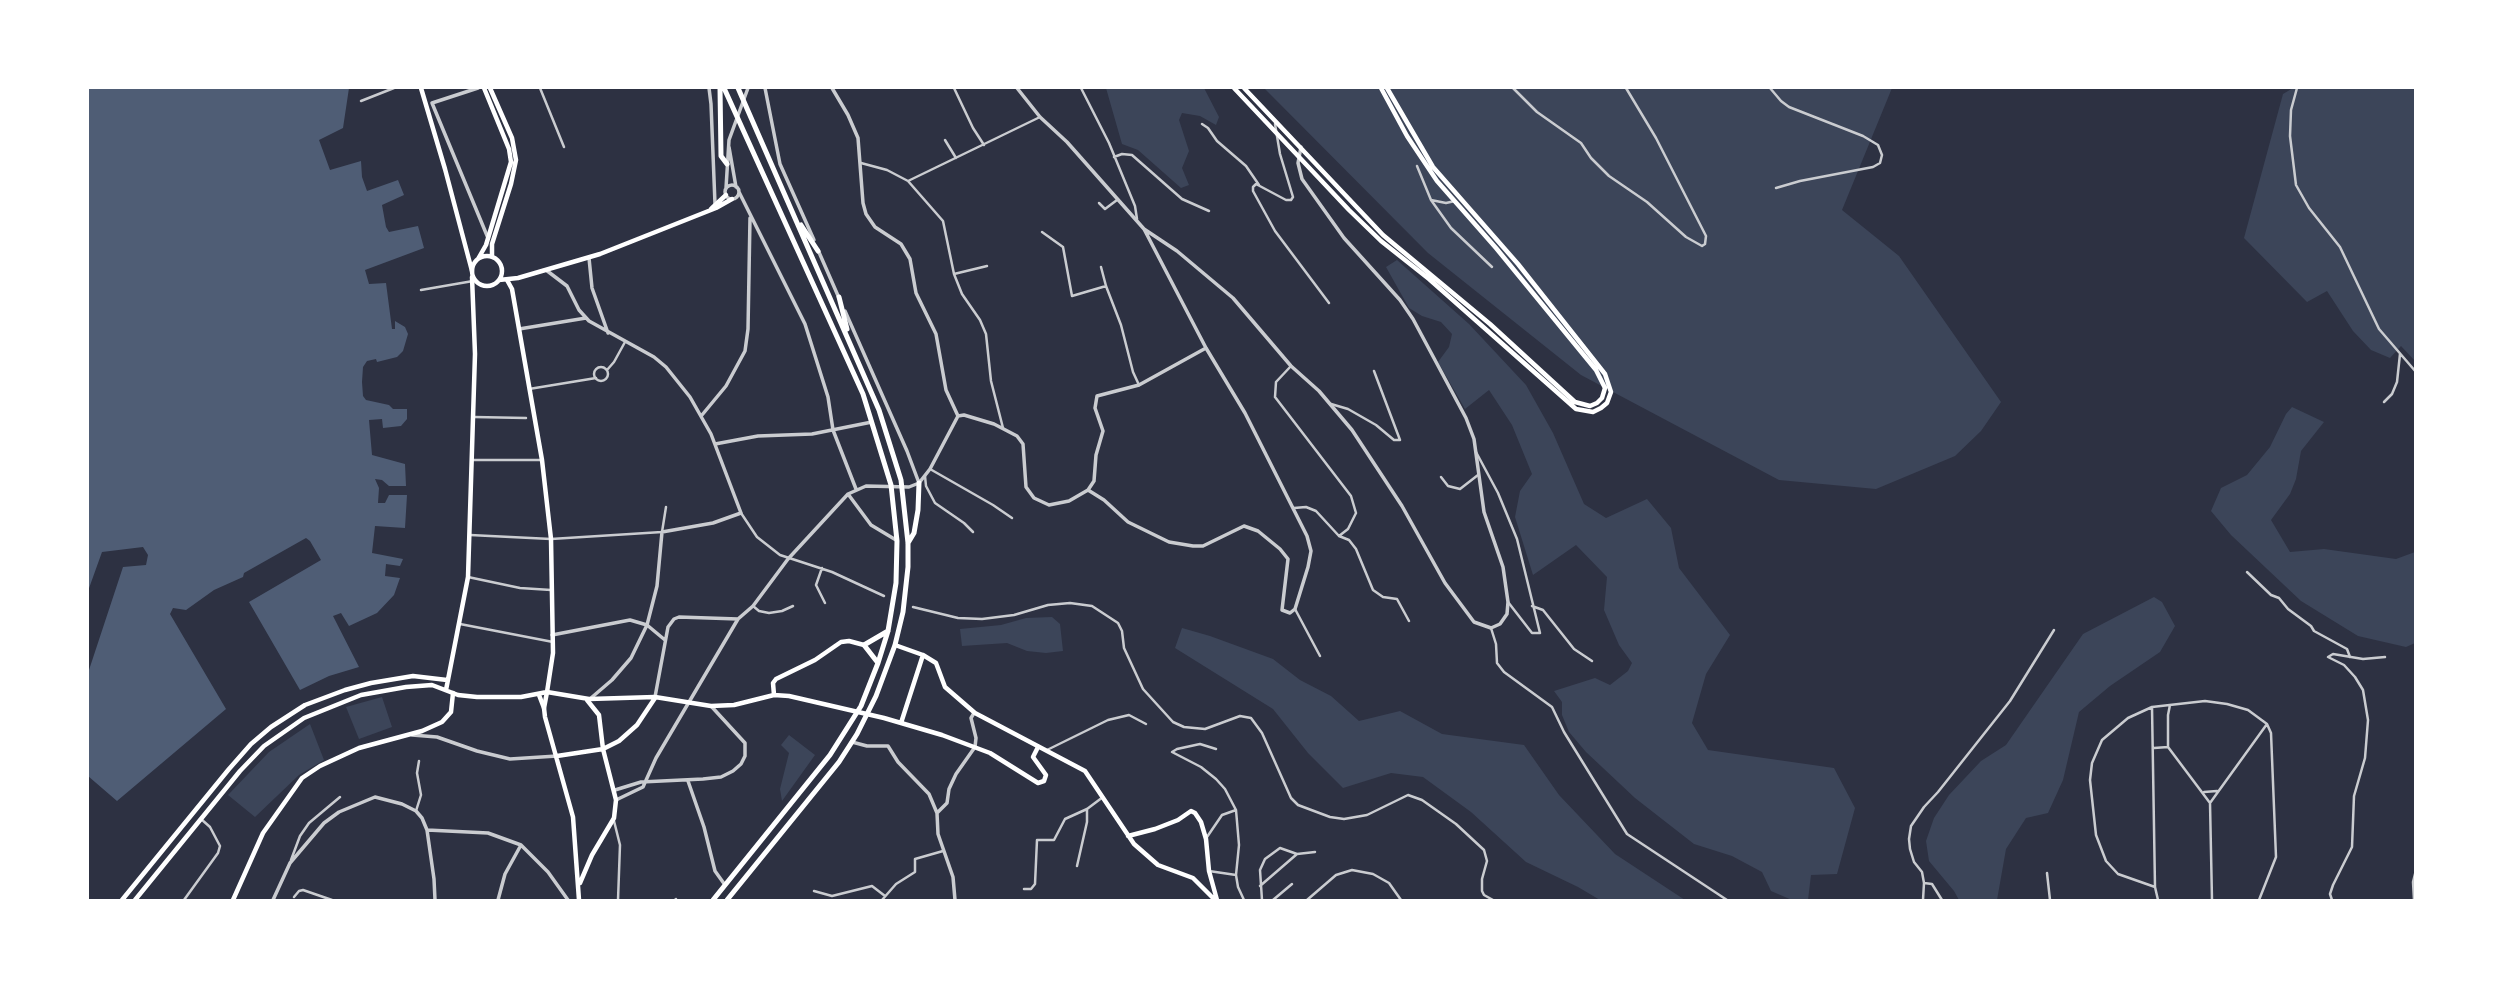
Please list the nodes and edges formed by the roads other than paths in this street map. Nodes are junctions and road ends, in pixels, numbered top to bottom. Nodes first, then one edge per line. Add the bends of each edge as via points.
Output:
1 (394, 88) edge
2 (421, 88) edge
3 (478, 88) edge
4 (484, 88) edge
5 (490, 88) edge
6 (540, 88) edge
7 (709, 88) edge
8 (722, 88) edge
9 (737, 88) edge
10 (748, 88) edge
11 (765, 88) edge
12 (832, 88) edge
13 (954, 88) edge
14 (1017, 88) edge
15 (1081, 88) edge
16 (1234, 88) edge
17 (1244, 88) edge
18 (1381, 88) edge
19 (1387, 88) edge
20 (1513, 88) edge
21 (1626, 88) edge
22 (1770, 88) edge
23 (2297, 88) edge
24 (361, 101) dead end
25 (429, 104) junction
26 (1040, 117) junction
27 (1275, 121) junction
28 (1202, 124) dead end
29 (1275, 130) junction
30 (945, 140) dead end
31 (728, 145) junction
32 (984, 145) junction
33 (564, 147) dead end
34 (1301, 147) junction
35 (1299, 156) junction
36 (1114, 157) junction
37 (956, 158) junction
38 (861, 163) junction
39 (727, 164) junction
40 (1417, 166) dead end
41 (908, 181) junction
42 (1259, 185) junction
43 (1776, 188) dead end
44 (715, 189) junction
45 (737, 189) junction
46 (726, 192) junction
47 (734, 199) junction
48 (1118, 199) junction
49 (1432, 200) junction
50 (1455, 201) junction
51 (744, 202) junction
52 (1099, 203) dead end
53 (714, 207) junction
54 (1209, 211) dead end
55 (750, 216) junction
56 (794, 216) junction
57 (1138, 220) junction
58 (1144, 229) junction
59 (1042, 232) dead end
60 (488, 238) junction
61 (489, 246) junction
62 (818, 251) junction
63 (492, 257) junction
64 (589, 257) junction
65 (478, 259) junction
66 (987, 266) dead end
67 (1101, 267) dead end
68 (1492, 267) dead end
69 (546, 270) junction
70 (954, 274) junction
71 (472, 276) junction
72 (499, 280) junction
73 (507, 280) junction
74 (1106, 286) junction
75 (421, 290) dead end
76 (839, 297) junction
77 (1329, 303) dead end
78 (586, 318) junction
79 (519, 329) junction
80 (608, 333) junction
81 (625, 342) junction
82 (852, 346) junction
83 (1206, 348) junction
84 (2400, 354) junction
85 (1291, 366) junction
86 (607, 370) junction
87 (1374, 371) dead end
88 (2416, 372) edge
89 (596, 378) junction
90 (1139, 384) junction
91 (529, 389) junction
92 (1601, 398) junction
93 (1607, 402) junction
94 (2384, 402) dead end
95 (1331, 404) junction
96 (1581, 408) junction
97 (702, 415) junction
98 (958, 416) junction
99 (472, 417) junction
100 (526, 418) dead end
101 (873, 422) junction
102 (1003, 429) junction
103 (833, 430) junction
104 (715, 443) junction
105 (1476, 452) junction
106 (472, 460) junction
107 (542, 460) junction
108 (930, 469) junction
109 (1478, 475) junction
110 (925, 476) junction
111 (1441, 477) dead end
112 (919, 483) junction
113 (856, 489) junction
114 (1088, 490) junction
115 (848, 494) junction
116 (666, 507) dead end
117 (1294, 508) junction
118 (741, 513) junction
119 (1012, 519) dead end
120 (662, 532) junction
121 (973, 532) dead end
122 (470, 535) junction
123 (1339, 536) junction
124 (551, 539) junction
125 (897, 541) junction
126 (908, 543) junction
127 (788, 559) junction
128 (821, 568) junction
129 (2247, 572) dead end
130 (468, 577) junction
131 (552, 590) junction
132 (884, 596) dead end
133 (1508, 601) junction
134 (825, 603) dead end
135 (753, 606) junction
136 (793, 606) dead end
137 (1532, 606) junction
138 (913, 607) dead end
139 (1295, 609) junction
140 (727, 619) junction
141 (738, 619) junction
142 (1409, 621) dead end
143 (459, 624) junction
144 (647, 625) junction
145 (733, 627) junction
146 (1492, 628) junction
147 (2054, 630) dead end
148 (888, 631) junction
149 (552, 635) junction
150 (666, 640) junction
151 (553, 642) junction
152 (864, 645) junction
153 (895, 645) junction
154 (923, 655) junction
155 (1320, 656) dead end
156 (2350, 657) junction
157 (2385, 657) dead end
158 (1592, 661) dead end
159 (878, 663) junction
160 (447, 680) junction
161 (446, 690) junction
162 (547, 692) junction
163 (455, 694) junction
164 (539, 695) junction
165 (774, 695) junction
166 (656, 697) junction
167 (588, 698) junction
168 (689, 701) junction
169 (2171, 705) junction
170 (711, 706) junction
171 (2152, 707) junction
172 (544, 708) junction
173 (299, 709) junction
174 (975, 713) junction
175 (304, 718) junction
176 (901, 723) junction
177 (1146, 724) dead end
178 (2267, 724) junction
179 (410, 734) junction
180 (852, 742) junction
181 (975, 747) junction
182 (1038, 747) junction
183 (2168, 747) junction
184 (1216, 748) dead end
185 (2154, 748) junction
186 (603, 749) junction
187 (1045, 750) junction
188 (557, 757) junction
189 (419, 761) dead end
190 (688, 780) junction
191 (645, 782) junction
192 (615, 790) junction
193 (2200, 791) junction
194 (2217, 791) junction
195 (340, 797) dead end
196 (1103, 797) junction
197 (616, 800) junction
198 (2210, 803) junction
199 (1087, 809) junction
200 (1236, 810) junction
201 (416, 811) junction
202 (937, 813) junction
203 (614, 818) junction
204 (201, 819) junction
205 (427, 830) junction
206 (1128, 836) junction
207 (1206, 839) junction
208 (166, 845) junction
209 (521, 845) junction
210 (943, 851) junction
211 (174, 852) junction
212 (1315, 852) dead end
213 (1297, 853) junction
214 (577, 855) junction
215 (592, 855) junction
216 (153, 862) junction
217 (290, 863) junction
218 (1077, 866) dead end
219 (160, 869) junction
220 (2416, 870) edge
221 (1209, 871) junction
222 (2047, 873) dead end
223 (1236, 874) junction
224 (1924, 883) junction
225 (1292, 884) dead end
226 (725, 885) junction
227 (1260, 886) junction
228 (578, 887) junction
229 (2155, 887) junction
230 (1024, 889) dead end
231 (814, 891) dead end
232 (885, 896) junction
233 (294, 897) dead end
234 (122, 901) edge
235 (135, 901) edge
236 (184, 901) edge
237 (233, 901) edge
238 (273, 901) edge
239 (332, 901) edge
240 (435, 901) edge
241 (498, 901) edge
242 (568, 901) edge
243 (579, 901) edge
244 (618, 901) edge
245 (713, 901) edge
246 (727, 901) edge
247 (882, 901) edge
248 (955, 901) edge
249 (1216, 901) edge
250 (1244, 901) edge
251 (1262, 901) edge
252 (1273, 901) edge
253 (1307, 901) edge
254 (1401, 901) edge
255 (1493, 901) edge
256 (1727, 901) edge
257 (1923, 901) edge
258 (1941, 901) edge
259 (2050, 901) edge
260 (2158, 901) edge
261 (2213, 901) edge
262 (2259, 901) edge
263 (2332, 901) edge
264 (2414, 901) edge

1 - 24 street
2 - 25 main road
3 - 25 street
4 - 60 main road via 511,162
5 - 61 main road via 512,138 516,160
6 - 33 street
7 - 44 street
8 - 39 highway via 721,156
8 - 101 highway
9 - 56 highway
10 - 31 street
11 - 62 street via 780,164
12 - 38 street via 853,126
13 - 32 street
14 - 26 street
15 - 36 street
16 - 29 main road
17 - 27 main road
18 - 50 main road via 1428,169
19 - 93 main road via 1433,167 1605,374 1611,392
20 - 21 street via 1536,112 1581,143 1608,176 1702,246 1706,236
22 - 43 street via 1789,107 1863,136 1878,145 1882,155 1873,167
23 - 84 street via 2290,136 2296,185 2340,247 2379,329
25 - 60 street
25 - 71 main road
26 - 32 street
26 - 48 street
27 - 29 street
27 - 34 main road
28 - 42 street
29 - 35 main road
29 - 42 street via 1293,197 1286,200
30 - 37 street
31 - 39 street
31 - 45 street
32 - 37 street
34 - 35 street
34 - 96 main road via 1366,219
35 - 96 main road via 1366,228 1556,393
35 - 105 street via 1299,171 1316,202 1413,319 1466,418
36 - 54 street via 1132,155 1182,199
36 - 57 street
37 - 41 street
38 - 41 street
38 - 98 street via 866,214 875,227 901,244 910,259 916,293 936,334 946,390
39 - 46 street
40 - 49 street
41 - 70 street via 943,222
42 - 77 street via 1254,185 1254,191 1275,231
44 - 46 street
44 - 53 street
45 - 46 street via 731,185
45 - 47 street
45 - 51 street
46 - 47 street
46 - 53 main road
47 - 51 street
47 - 53 main road
48 - 52 street via 1104,210
48 - 57 street
49 - 50 street
49 - 68 street via 1451,228
50 - 92 main road via 1596,370 1605,388
51 - 55 street
53 - 64 main road
55 - 97 street via 748,337 743,358
55 - 103 street via 805,324 828,397
56 - 62 highway
56 - 82 highway
57 - 58 street
58 - 83 street
58 - 85 street via 1233,298
59 - 74 street via 1063,247 1072,296
60 - 61 main road
61 - 63 main road
61 - 65 main road
62 - 76 street
63 - 65 main road
63 - 72 main road via 502,267
64 - 69 main road
64 - 80 street via 592,288
65 - 71 main road
66 - 70 street
67 - 74 street
69 - 73 main road
69 - 78 street via 567,286
70 - 102 street via 986,334
71 - 72 main road via 484,286
71 - 75 street
71 - 99 main road
72 - 73 main road
73 - 79 main road
74 - 90 street
76 - 82 highway
76 - 112 street
78 - 79 street
78 - 80 street
79 - 91 main road
80 - 81 street
81 - 86 street
81 - 97 street via 666,367
82 - 126 highway via 898,467
83 - 90 street
83 - 117 street
84 - 88 street
84 - 94 street via 2397,382
85 - 95 street
85 - 123 street via 1276,382 1275,397 1351,496 1356,513
86 - 89 street via 604,380
86 - 89 street via 597,368
87 - 95 street via 1400,440
89 - 91 street
90 - 114 street via 1095,399 1103,431 1094,481
91 - 107 main road
92 - 93 main road
92 - 96 main road
93 - 96 main road via 1593,412
95 - 146 street via 1402,506 1451,591 1474,622
97 - 104 street
98 - 102 street
98 - 108 street
99 - 100 street
99 - 106 main road
101 - 103 street
101 - 125 highway via 893,493
102 - 114 street via 1023,444 1026,487 1039,502 1057,505
103 - 104 street
103 - 113 street
104 - 118 street
105 - 109 street
105 - 137 street via 1517,539
106 - 107 street
106 - 122 main road
107 - 124 main road
108 - 110 street
108 - 119 street
109 - 111 street via 1460,489 1448,486
109 - 133 street
110 - 112 street
110 - 121 street via 935,503
112 - 113 street
112 - 126 highway via 914,533
113 - 115 street
114 - 139 street via 1128,523 1169,542 1203,546 1244,526 1258,531 1288,559 1282,610 1290,613
115 - 125 street via 871,525
115 - 127 street
116 - 120 street
117 - 123 street via 1316,511
117 - 139 street via 1311,551
118 - 120 street
118 - 127 street via 757,537
120 - 124 street
120 - 144 street via 657,586
122 - 124 street
122 - 130 main road
123 - 142 street via 1356,550 1373,590 1397,599
124 - 131 main road
125 - 148 highway
126 - 153 highway via 904,612
127 - 128 street
127 - 135 street
128 - 132 street
128 - 134 street via 816,585
129 - 156 street via 2314,631 2347,649
130 - 131 street
130 - 143 main road
131 - 149 main road
133 - 137 street via 1536,635 1540,631
133 - 146 street via 1504,620
135 - 136 street via 769,613
135 - 141 street
137 - 158 street via 1543,610 1574,649
138 - 255 street via 982,619 1048,605 1092,606 1118,623 1143,689 1173,722 1205,729 1240,716 1251,718 1291,798 1330,817 1367,815 1408,795 1422,800 1484,850 1487,861 1482,891
139 - 155 street
140 - 141 street
140 - 145 street
140 - 150 street via 679,617 670,622
141 - 145 street
143 - 151 street
143 - 160 main road
144 - 149 street via 630,620
144 - 150 street
144 - 167 street via 631,658
145 - 168 street
146 - 256 street via 1497,663 1552,707 1628,834
147 - 224 street via 2010,701 1911,826 1910,849
148 - 152 highway
148 - 159 highway
149 - 151 main road
150 - 166 street
151 - 162 main road
152 - 159 highway
152 - 165 main road via 841,642 776,679
153 - 154 main road
153 - 180 highway
154 - 174 main road via 938,665 948,690
154 - 176 main road
156 - 157 street
156 - 263 street via 2328,657 2344,665 2363,690 2368,735 2354,796 2352,850 2333,885
159 - 226 highway via 844,734
160 - 161 main road
160 - 173 main road via 421,676 389,679
161 - 163 main road
161 - 175 main road via 425,685 380,690
162 - 164 main road
162 - 167 main road
162 - 172 main road
163 - 164 main road
163 - 179 main road via 447,719
164 - 172 main road
165 - 170 main road
165 - 176 main road
166 - 167 main road
166 - 168 main road
166 - 186 main road via 631,731
167 - 186 main road via 599,715
168 - 170 main road
168 - 191 street
169 - 171 street
169 - 178 street via 2217,702 2248,710
169 - 183 street
170 - 190 street via 741,737 747,748 745,756 727,774
171 - 185 street
171 - 229 street via 2128,718 2102,740 2090,780 2096,835 2106,861 2118,874
172 - 188 main road
173 - 175 main road
173 - 208 main road via 251,744
174 - 181 street via 971,719
174 - 182 main road
175 - 204 main road via 264,746
176 - 181 main road
177 - 187 street via 1129,716 1108,720
178 - 194 street
178 - 262 street via 2273,747 2276,857
179 - 188 street via 437,737 510,759
179 - 237 main road via 359,748 302,778 263,833
180 - 202 street via 888,746 929,794
180 - 246 highway
181 - 182 main road via 1038,783 1045,775 1033,757
181 - 202 street via 949,789 947,803
182 - 187 main road
183 - 185 street
183 - 193 street
184 - 200 street via 1200,744 1172,752 1216,779
185 - 229 street
186 - 188 main road
186 - 192 main road
187 - 196 main road via 1085,771
188 - 214 main road via 573,817
189 - 201 street via 421,794
190 - 191 street
190 - 226 street via 715,871
191 - 192 street
191 - 197 street via 642,788
192 - 197 main road
193 - 194 street
193 - 198 street
194 - 198 street
195 - 217 street via 309,823
196 - 199 street
196 - 206 main road
197 - 203 main road
198 - 261 street
199 - 218 street
199 - 230 street via 1065,819 1054,840 1037,840 1035,884
200 - 207 street via 1222,815
200 - 223 street
201 - 205 street
201 - 217 street via 375,797 362,801 324,823
202 - 210 street
203 - 215 main road
203 - 244 street via 620,845
204 - 211 main road
204 - 236 street via 220,846
205 - 209 street via 488,832
205 - 240 street
206 - 207 main road via 1156,829 1191,811
206 - 249 main road via 1148,858 1193,878
207 - 221 main road
208 - 211 main road
208 - 216 main road
209 - 241 street via 505,874
209 - 242 street
210 - 232 street via 915,859 915,872
210 - 248 street via 953,877
211 - 219 main road
212 - 213 street
213 - 227 street
213 - 227 street via 1275,850 1261,865
214 - 215 main road
214 - 228 main road
215 - 228 main road
216 - 219 main road
216 - 234 main road
217 - 238 street
219 - 235 main road
220 - 264 street
221 - 223 street
221 - 249 main road
222 - 259 street
223 - 250 street
224 - 257 street
224 - 258 street via 1932,884
225 - 252 street
226 - 245 highway
227 - 251 street
228 - 243 main road
229 - 260 street
231 - 232 street via 832,896 872,886
232 - 247 street
233 - 239 street via 303,890
253 - 254 street via 1336,875 1352,870 1390,883

